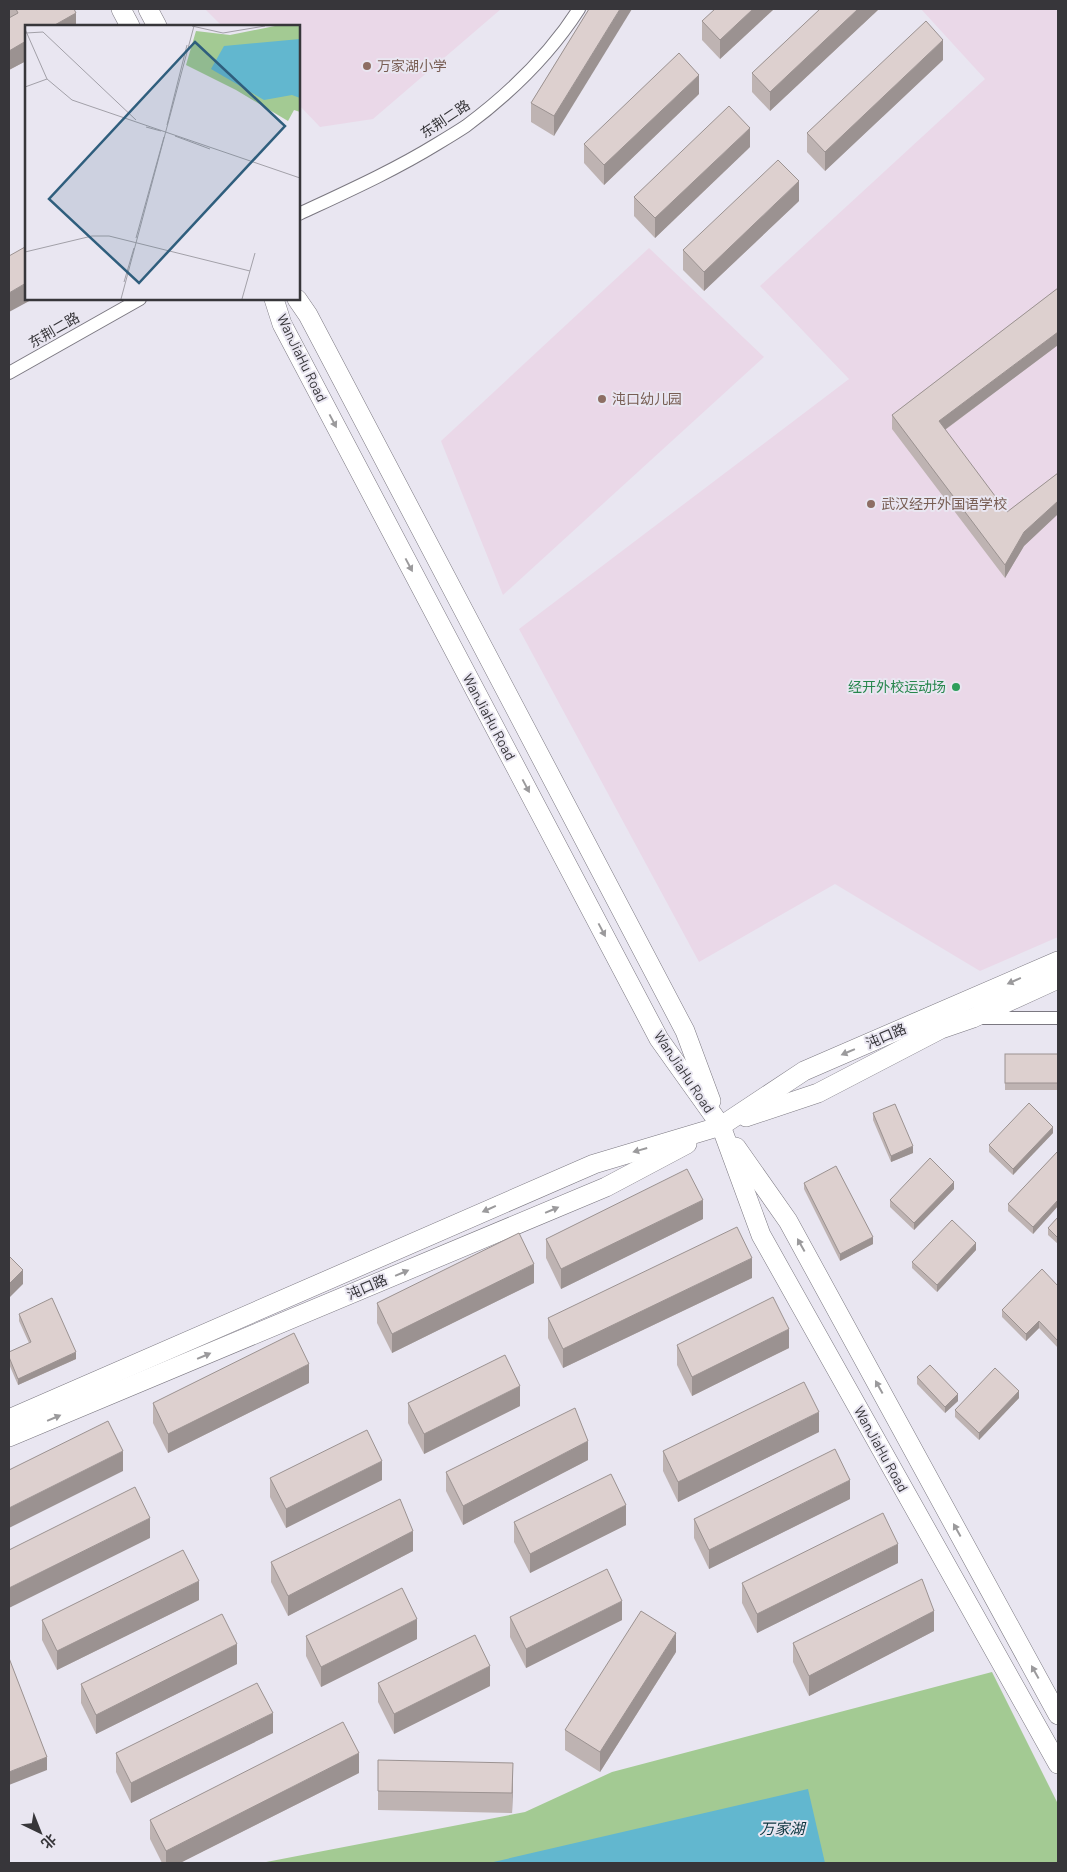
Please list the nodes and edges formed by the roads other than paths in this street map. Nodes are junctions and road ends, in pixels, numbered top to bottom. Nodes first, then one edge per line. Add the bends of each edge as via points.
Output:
1 (121, 9) edge
2 (148, 9) edge
3 (579, 9) edge
4 (129, 25) edge
5 (156, 25) edge
6 (300, 214) edge
7 (138, 300) edge
8 (274, 300) edge
9 (298, 300) edge
10 (9, 373) edge
11 (1058, 961) edge
12 (1058, 979) edge
13 (973, 1008) junction
14 (1058, 1018) edge
15 (721, 1126) junction
16 (9, 1419) edge
17 (9, 1437) edge
18 (1058, 1715) edge
19 (1058, 1764) edge

1 - 4 main road
2 - 5 main road
3 - 6 street, 东荆二路 via 542,56 466,126 394,169
7 - 10 street, 东荆二路
8 -> 15 main road, WanJiaHu Road via 282,324 659,1039
9 - 15 main road, WanJiaHu Road via 685,1031
11 -> 13 main road, 沌口路
12 - 13 main road, 沌口路
13 - 14 street
13 - 15 main road, 沌口路 via 941,1029 818,1093
13 -> 15 main road, 沌口路 via 804,1071
15 -> 16 main road, 沌口路 via 594,1164
17 -> 15 main road, 沌口路 via 606,1187
18 -> 15 main road, WanJiaHu Road via 788,1221
15 - 19 main road, WanJiaHu Road via 761,1236

